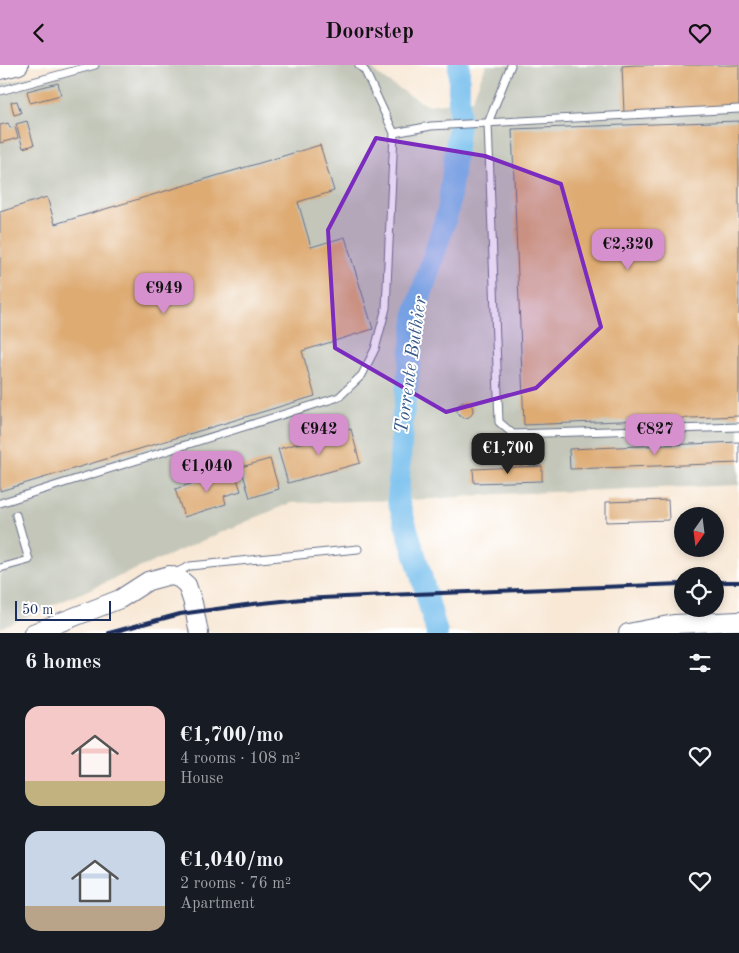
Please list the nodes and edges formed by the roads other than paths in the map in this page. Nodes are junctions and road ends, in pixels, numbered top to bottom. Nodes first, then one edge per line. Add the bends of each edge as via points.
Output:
1 (19, 65) edge
2 (95, 65) edge
3 (359, 65) edge
4 (511, 65) edge
5 (0, 70) edge
6 (0, 91) edge
7 (739, 109) edge
8 (488, 123) junction
9 (394, 133) junction
10 (739, 427) edge
11 (0, 503) edge
12 (16, 515) dead end
13 (358, 549) dead end
14 (0, 568) edge
15 (170, 575) junction
16 (739, 621) edge
17 (33, 633) edge
18 (199, 633) edge
19 (628, 633) edge

1 - 5 street
2 - 6 lane
3 - 9 lane via 365,71
4 - 8 lane
7 - 8 lane
8 - 9 lane
8 - 10 lane via 499,422 513,434
9 - 11 lane via 386,308 375,349 362,375 339,397
12 - 14 lane via 29,560
13 - 15 lane via 190,566
15 - 17 street via 148,581 120,599
15 - 18 street via 188,585
16 - 19 street via 674,625

